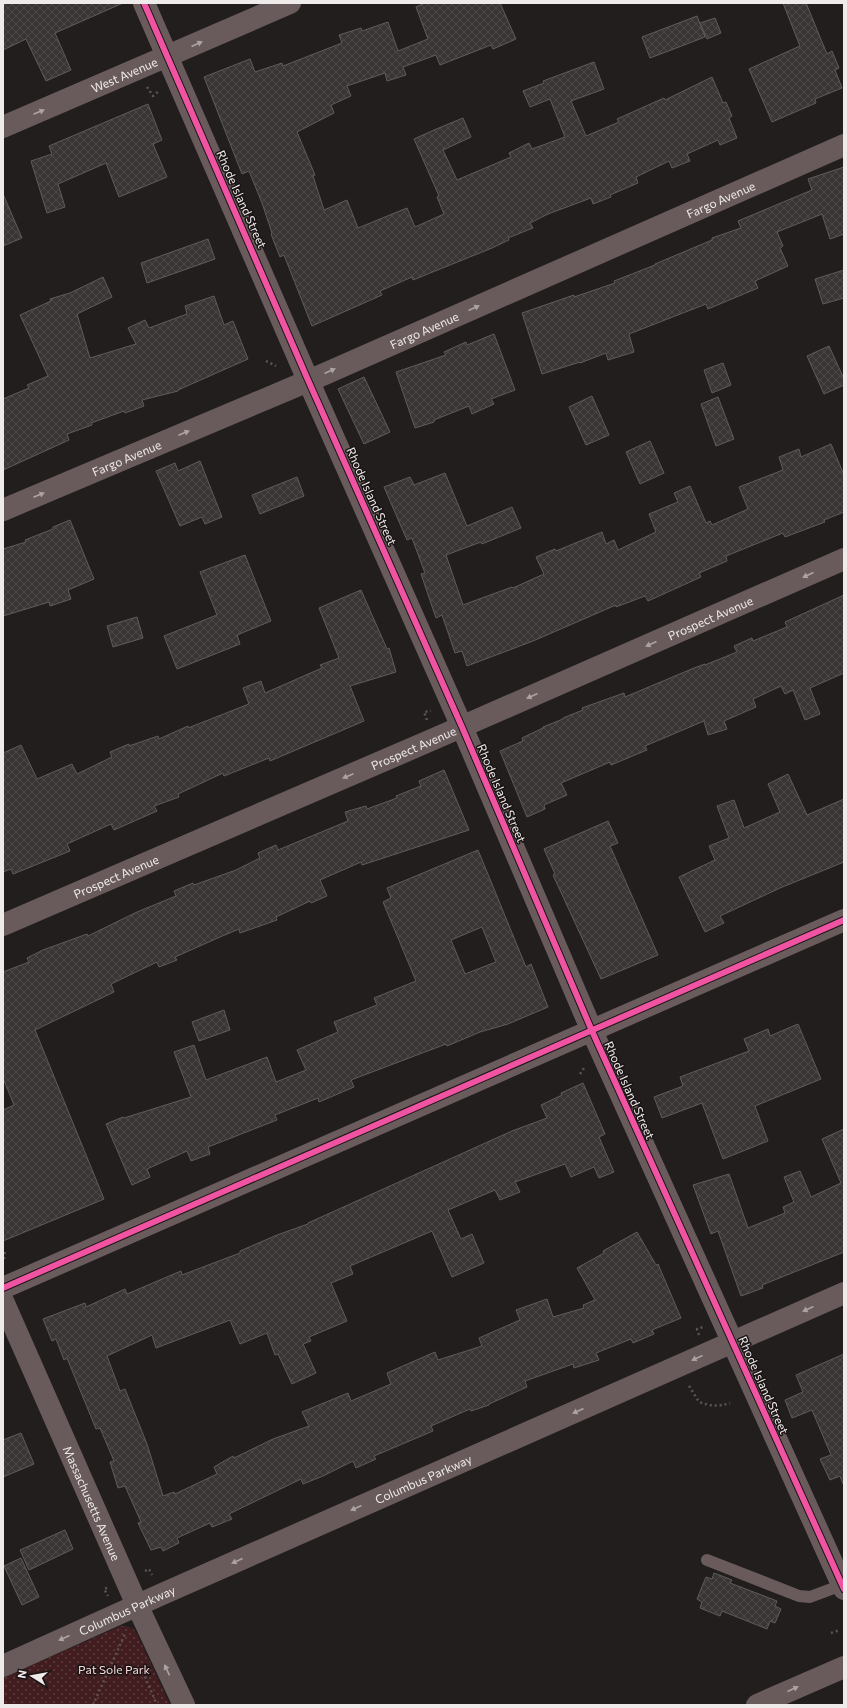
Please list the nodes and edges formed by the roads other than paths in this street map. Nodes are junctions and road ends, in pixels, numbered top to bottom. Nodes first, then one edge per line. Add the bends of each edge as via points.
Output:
1 (144, 3) edge
2 (290, 3) edge
3 (167, 56) junction
4 (3, 128) edge
5 (844, 145) edge
6 (308, 380) junction
7 (3, 510) edge
8 (844, 559) edge
9 (462, 727) junction
10 (844, 920) edge
11 (3, 925) edge
12 (592, 1031) junction
13 (3, 1288) edge
14 (844, 1293) edge
15 (3, 1301) edge
16 (732, 1342) junction
17 (707, 1560) dead end
18 (843, 1587) edge
19 (137, 1605) junction
20 (3, 1666) edge
21 (844, 1667) edge
22 (184, 1705) edge
23 (757, 1705) edge

1 - 3 street, Rhode Island Street
3 -> 2 street, West Avenue
4 -> 3 street, West Avenue
3 - 6 street, Rhode Island Street
6 -> 5 street, Fargo Avenue
7 -> 6 street, Fargo Avenue
6 - 9 street, Rhode Island Street
8 -> 9 street, Prospect Avenue
9 -> 11 street, Prospect Avenue
9 - 12 street, Rhode Island Street
10 - 12 main road
12 - 13 main road
12 - 16 street, Rhode Island Street
14 -> 16 street, Columbus Parkway
15 - 19 street, Massachusetts Avenue
16 - 18 street, Rhode Island Street
16 -> 19 street, Columbus Parkway
17 - 18 lane via 798,1596 810,1597
19 -> 20 street, Columbus Parkway
22 -> 19 street, Massachusetts Avenue
23 -> 21 street

